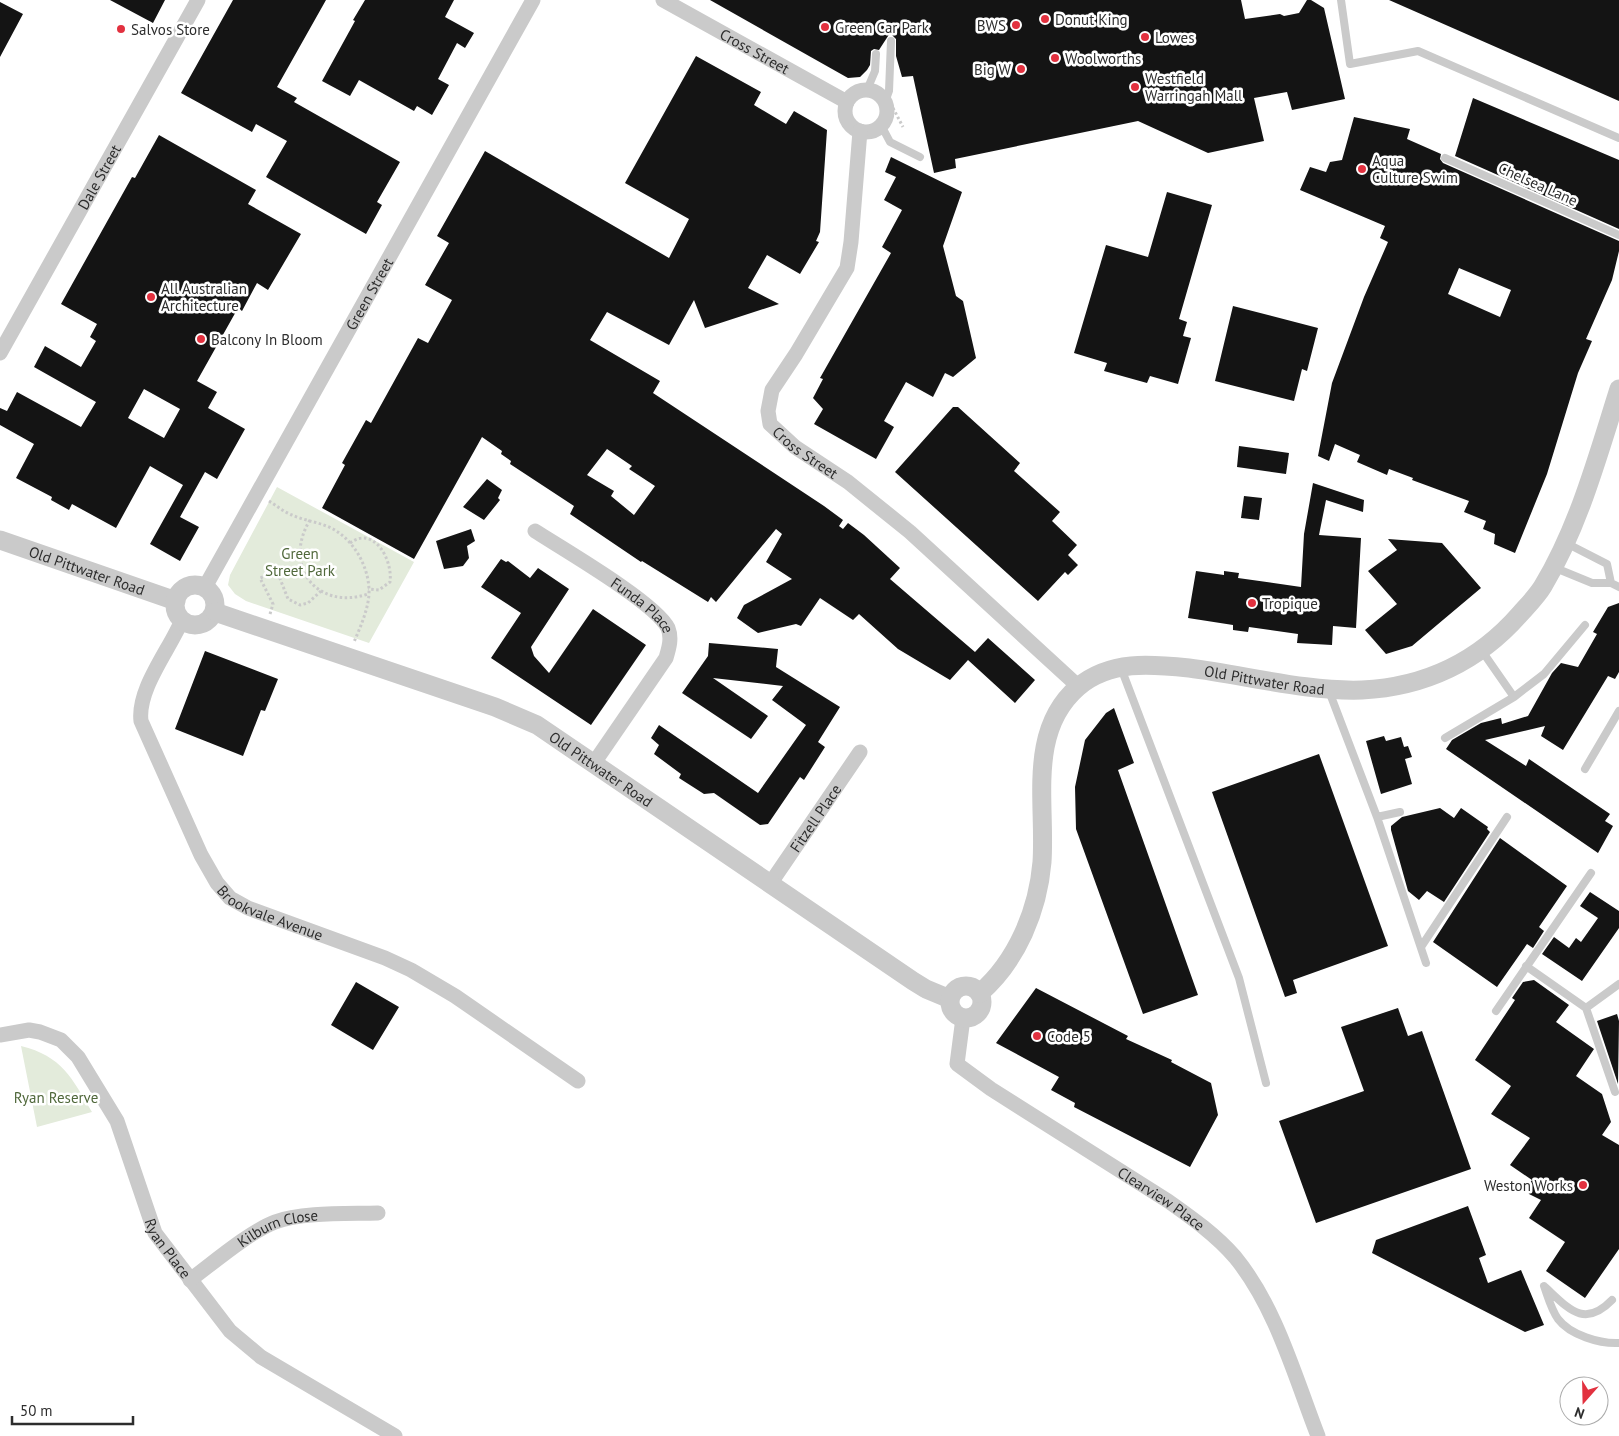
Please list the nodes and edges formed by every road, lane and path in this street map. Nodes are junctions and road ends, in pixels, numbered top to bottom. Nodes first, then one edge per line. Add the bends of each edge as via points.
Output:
1 (198, 0) edge
2 (533, 0) edge
3 (663, 0) edge
4 (1341, 0) edge
5 (891, 41) dead end
6 (876, 54) dead end
7 (867, 90) junction
8 (888, 101) junction
9 (847, 102) junction
10 (881, 125) junction
11 (903, 127) dead end
12 (860, 132) junction
13 (1619, 138) edge
14 (920, 157) dead end
15 (1445, 158) dead end
16 (1619, 235) edge
17 (0, 353) edge
18 (1619, 389) edge
19 (256, 493) junction
20 (310, 520) junction
21 (535, 530) dead end
22 (0, 540) edge
23 (1564, 542) junction
24 (350, 543) junction
25 (302, 567) junction
26 (1553, 567) junction
27 (278, 575) junction
28 (1611, 583) junction
29 (205, 587) junction
30 (1619, 587) edge
31 (321, 591) junction
32 (368, 591) junction
33 (176, 601) junction
34 (215, 612) junction
35 (182, 620) junction
36 (1585, 625) dead end
37 (265, 628) junction
38 (1482, 650) junction
39 (348, 657) junction
40 (1121, 666) junction
41 (1079, 687) junction
42 (1328, 689) junction
43 (1514, 697) junction
44 (1619, 711) edge
45 (1446, 738) dead end
46 (860, 752) dead end
47 (594, 763) junction
48 (1585, 769) dead end
49 (1400, 812) dead end
50 (1377, 817) junction
51 (1507, 817) dead end
52 (1591, 873) dead end
53 (770, 884) junction
54 (1420, 947) junction
55 (1426, 963) dead end
56 (1526, 966) junction
57 (1619, 984) edge
58 (980, 993) junction
59 (950, 998) junction
60 (1586, 1008) junction
61 (1496, 1011) dead end
62 (963, 1018) junction
63 (0, 1035) edge
64 (578, 1081) dead end
65 (1266, 1083) dead end
66 (1615, 1092) dead end
67 (378, 1213) dead end
68 (190, 1280) junction
69 (1612, 1300) dead end
70 (1619, 1343) edge
71 (394, 1436) edge
72 (1318, 1436) edge

1 - 17 street, Dale Street
2 - 19 street, Green Street
3 - 9 street, Cross Street
4 - 13 lane via 1350,64 1418,51
5 - 8 lane
6 - 7 lane via 875,71
7 - 8 street
7 - 9 street via 852,96
8 - 10 street
8 - 11 path
9 - 12 street via 847,121
10 - 12 street via 876,130
10 - 14 lane via 890,142
12 - 41 street, Cross Street via 852,242 847,268 772,390 768,411 770,424 795,447 848,482 910,532
15 - 16 lane, Chelsea Lane
18 - 23 street, Old Pittwater Road via 1587,488
19 - 20 path via 294,516
19 - 29 street, Green Street
20 - 24 path via 335,530
20 - 25 path via 300,542
21 - 47 street, Funda Place via 647,605 668,629 670,644 666,658
22 - 33 street, Old Pittwater Road
23 - 26 street, Old Pittwater Road
23 - 28 lane via 1607,564
24 - 32 path via 360,557
24 - 32 path via 362,539 379,546 386,553 390,582 379,590
25 - 27 path
25 - 31 path
26 - 28 lane via 1592,583
26 - 38 street, Old Pittwater Road via 1542,589
27 - 31 path via 288,598 294,603 308,603
27 - 37 path via 277,571 260,578 273,604
28 - 30 lane
29 - 33 street via 187,586 179,592
29 - 34 street via 214,598
31 - 32 path via 347,599
32 - 39 path via 360,628
33 - 35 street via 177,614
34 - 35 street via 210,620 201,624 191,625
34 - 37 street, Old Pittwater Road
35 - 64 street, Brookvale Avenue via 145,694 141,721 200,855 223,892 248,908 410,970 455,996
36 - 43 lane via 1544,674
37 - 39 street, Old Pittwater Road
38 - 42 street, Old Pittwater Road via 1443,672 1417,681 1362,690
38 - 43 lane
39 - 47 street, Old Pittwater Road via 495,707 536,726
40 - 41 street, Old Pittwater Road via 1105,671
40 - 42 street, Old Pittwater Road via 1174,667
40 - 65 lane via 1238,978
41 - 58 street, Old Pittwater Road via 1059,710 1047,738 1042,776 1042,863 1030,914 1006,966
42 - 50 lane
43 - 45 lane
44 - 48 lane
46 - 53 street, Fitzell Place
47 - 53 street, Old Pittwater Road
49 - 50 lane
50 - 54 lane
51 - 54 lane
52 - 56 lane
53 - 59 street, Old Pittwater Road via 912,981
54 - 55 lane
56 - 60 lane
56 - 61 lane
57 - 60 lane
58 - 59 street via 966,985 956,989
58 - 62 street via 983,1002 980,1011 973,1017
59 - 62 street via 954,1013
60 - 66 lane
62 - 72 street, Clearview Place via 957,1064 1168,1201 1195,1220 1234,1257 1253,1284 1277,1331
63 - 68 street, Ryan Place via 29,1030 40,1032 62,1040 78,1057 117,1121 155,1233
67 - 68 street, Kilburn Close via 314,1216 275,1222
68 - 71 street, Ryan Place via 244,1344 273,1365
69 - 70 lane via 1595,1314 1584,1315 1570,1310 1544,1286 1559,1321 1586,1339

